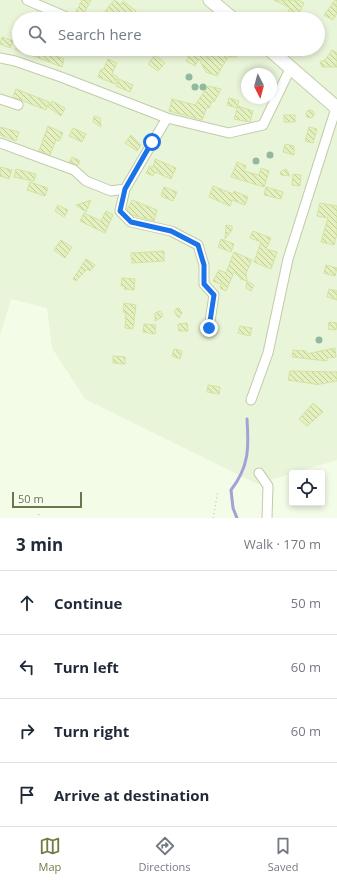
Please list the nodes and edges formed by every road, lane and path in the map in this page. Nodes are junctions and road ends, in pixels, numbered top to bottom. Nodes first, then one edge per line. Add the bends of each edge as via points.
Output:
1 (27, 0) edge
2 (210, 0) edge
3 (55, 12) edge
4 (225, 12) edge
5 (278, 56) edge
6 (0, 58) edge
7 (292, 67) junction
8 (0, 99) edge
9 (18, 105) dead end
10 (337, 107) edge
11 (167, 118) junction
12 (0, 143) edge
13 (125, 189) junction
14 (209, 328) dead end
15 (251, 400) dead end
16 (260, 473) dead end
17 (218, 492) dead end
18 (39, 514) dead end
19 (39, 518) edge
20 (213, 518) edge
21 (268, 518) edge

1 - 3 street
2 - 4 main road
5 - 7 main road
6 - 11 street via 61,77
7 - 10 main road
7 - 11 street via 263,125 229,133
8 - 9 street
10 - 15 street via 288,259 268,353
11 - 13 street
12 - 13 street via 74,170 86,181 111,191
13 - 14 street via 120,211 131,222 171,231 198,245 204,265 204,284 214,295
16 - 21 street via 268,486
17 - 20 path
18 - 19 path

